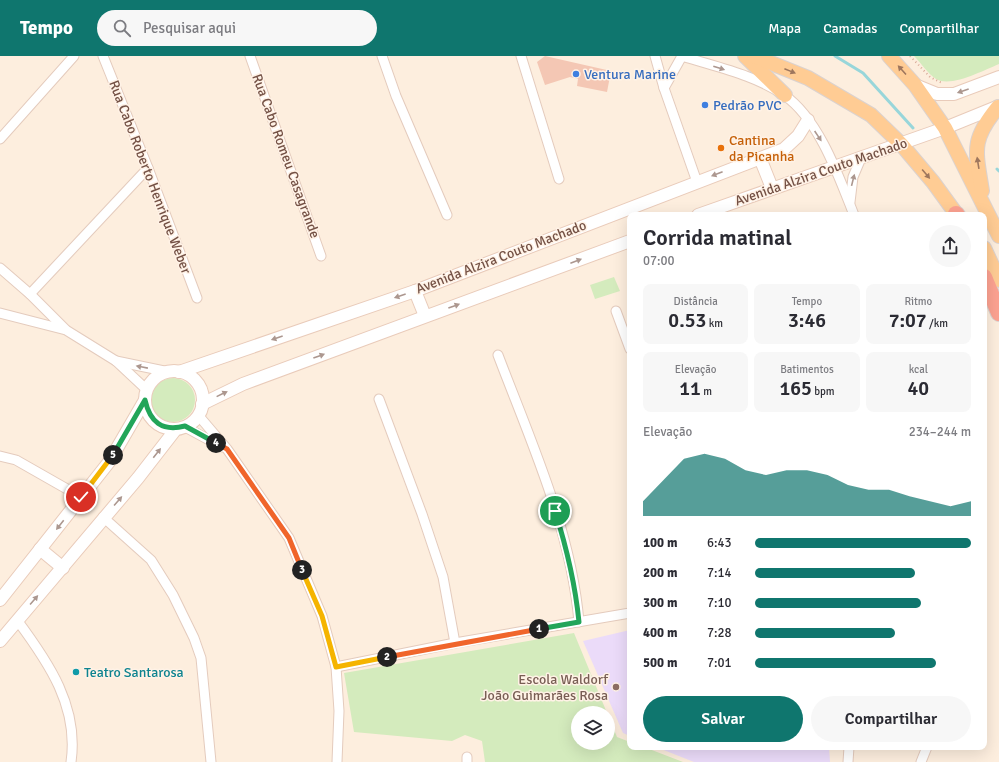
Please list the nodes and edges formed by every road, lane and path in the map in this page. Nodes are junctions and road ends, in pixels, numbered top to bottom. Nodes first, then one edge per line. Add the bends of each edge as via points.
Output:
1 (74, 56) edge
2 (103, 56) edge
3 (250, 56) edge
4 (382, 56) edge
5 (521, 56) edge
6 (655, 56) edge
7 (682, 56) edge
8 (745, 56) edge
9 (754, 56) edge
10 (889, 56) edge
11 (910, 56) edge
12 (999, 77) edge
13 (947, 83) dead end
14 (915, 85) junction
15 (664, 88) junction
16 (785, 95) junction
17 (998, 106) edge
18 (808, 120) junction
19 (945, 128) junction
20 (0, 139) edge
21 (901, 144) junction
22 (760, 158) junction
23 (861, 158) junction
24 (148, 168) junction
25 (835, 168) junction
26 (559, 179) dead end
27 (697, 182) junction
28 (772, 188) junction
29 (983, 202) junction
30 (850, 203) junction
31 (633, 211) edge
32 (712, 212) edge
33 (853, 212) edge
34 (955, 212) edge
35 (627, 213) edge
36 (447, 215) dead end
37 (999, 236) edge
38 (627, 242) edge
39 (987, 254) edge
40 (321, 256) dead end
41 (0, 268) edge
42 (999, 280) edge
43 (987, 284) edge
44 (415, 291) junction
45 (30, 294) junction
46 (197, 298) dead end
47 (616, 311) dead end
48 (0, 313) edge
49 (999, 314) edge
50 (425, 316) junction
51 (66, 330) junction
52 (627, 341) edge
53 (498, 355) dead end
54 (116, 361) junction
55 (174, 372) junction
56 (146, 395) junction
57 (379, 399) dead end
58 (200, 410) junction
59 (180, 428) junction
60 (227, 449) junction
61 (0, 456) edge
62 (81, 497) junction
63 (104, 517) junction
64 (40, 549) junction
65 (63, 568) junction
66 (0, 600) edge
67 (627, 614) edge
68 (17, 620) junction
69 (579, 622) junction
70 (0, 641) edge
71 (455, 643) junction
72 (336, 667) junction
73 (848, 750) edge
74 (926, 750) edge
75 (71, 762) edge
76 (211, 762) edge
77 (337, 762) edge
78 (848, 762) edge
79 (921, 762) edge

1 - 20 street
2 - 24 street, Rua Cabo Roberto Henrique Weber
3 - 40 street, Rua Cabo Romeu Casagrande
4 - 36 street via 396,96
5 - 26 street
6 - 15 street
7 - 15 street
7 -> 16 street via 757,80
8 - 16 main road
9 -> 21 main road via 808,78 833,92 871,115
14 -> 10 main road
11 - 13 path via 930,77
12 -> 14 street via 954,94 937,94
14 - 19 main road
15 - 27 street
16 - 18 street
17 - 19 street, Avenida Alzira Couto Machado
29 -> 17 main road via 976,152 978,138 984,124
18 - 22 street, Avenida Alzira Couto Machado via 792,143 784,149
18 -> 25 street via 824,144
19 - 21 street, Avenida Alzira Couto Machado
19 - 29 main road
21 - 23 street, Avenida Alzira Couto Machado
21 -> 34 main road
22 -> 27 street, Avenida Alzira Couto Machado
22 - 28 street
23 - 25 street, Avenida Alzira Couto Machado
30 -> 23 street via 853,178
24 - 45 street
24 - 46 street, Rua Cabo Roberto Henrique Weber
25 - 28 street, Avenida Alzira Couto Machado
25 - 30 street
27 - 31 street, Avenida Alzira Couto Machado
28 - 32 street, Avenida Alzira Couto Machado
29 - 37 main road
30 - 33 street
35 - 44 street, Avenida Alzira Couto Machado
50 -> 38 street, Avenida Alzira Couto Machado
39 - 42 main road
41 - 45 street
43 - 49 highway
44 - 50 street
44 -> 55 street, Avenida Alzira Couto Machado
45 - 51 street
47 - 52 street
48 - 51 street
58 -> 50 street, Avenida Alzira Couto Machado via 243,384
51 - 54 street
53 - 69 street via 541,468 568,553 576,587
55 -> 54 street
54 - 56 street
55 - 56 street via 155,378
55 - 58 street via 188,375 199,387
56 - 59 street via 147,412 154,421 164,427
56 - 62 street via 109,462
57 - 71 street via 443,577
58 - 59 street
58 - 60 street
59 - 60 street
63 -> 59 street
60 - 72 street via 289,538 322,616
61 - 62 street via 16,460
62 -> 64 street
63 - 65 street
63 - 76 street via 151,560 173,595 194,638 201,658
64 - 65 street
64 - 66 street
68 -> 65 street
67 - 69 street
68 - 70 street
68 - 75 street via 39,650 64,696 73,729
69 - 71 street
71 - 72 street
72 - 77 street via 339,710
73 - 78 street
74 - 79 street

